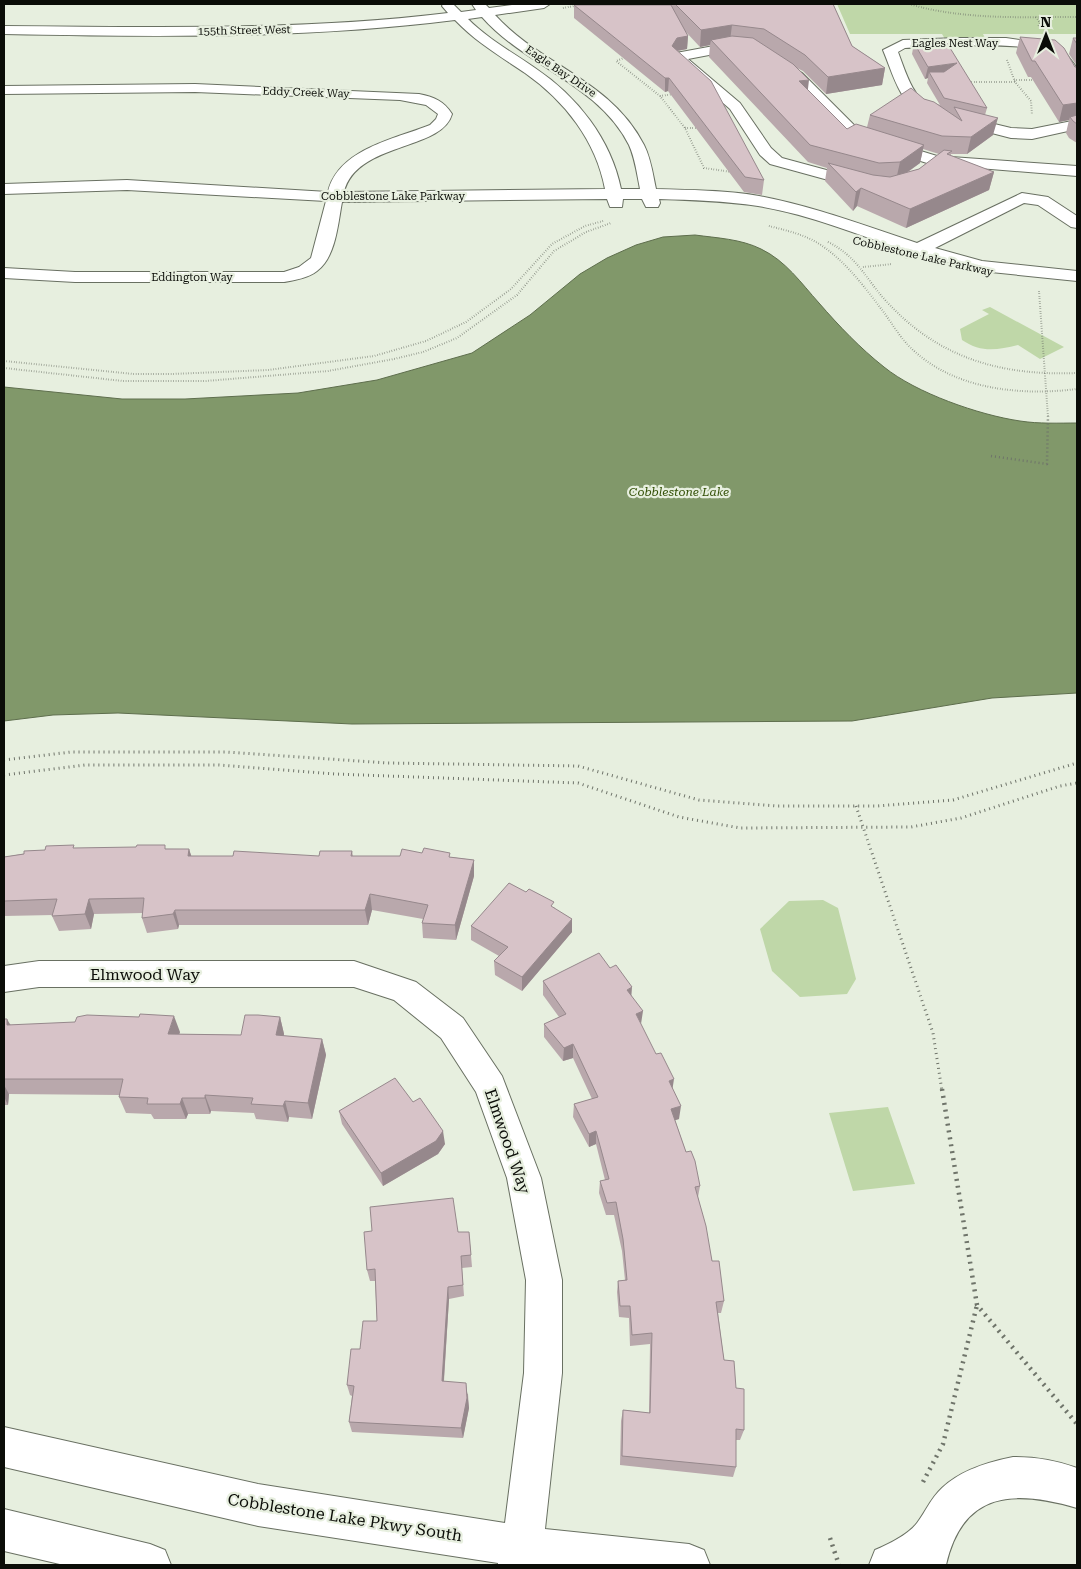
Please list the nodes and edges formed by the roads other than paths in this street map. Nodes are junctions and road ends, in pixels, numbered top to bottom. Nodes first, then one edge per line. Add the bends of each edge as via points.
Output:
1 (447, 4) edge
2 (544, 4) edge
3 (481, 8) edge
4 (458, 15) junction
5 (4, 18) edge
6 (4, 30) edge
7 (1077, 79) edge
8 (4, 90) edge
9 (1077, 125) edge
10 (1033, 126) junction
11 (1011, 133) junction
12 (936, 161) junction
13 (1022, 168) junction
14 (1077, 171) edge
15 (923, 172) edge
16 (1048, 175) junction
17 (876, 188) edge
18 (4, 189) edge
19 (650, 198) junction
20 (1022, 198) junction
21 (4, 199) edge
22 (333, 202) junction
23 (615, 205) junction
24 (1077, 223) edge
25 (915, 252) junction
26 (4, 273) edge
27 (1077, 276) edge
28 (1077, 282) edge
29 (4, 979) edge
30 (4, 1447) edge
31 (1077, 1488) edge
32 (4, 1530) edge
33 (928, 1552) edge
34 (520, 1556) edge
35 (150, 1565) edge
36 (689, 1565) edge
37 (890, 1565) edge

1 - 4 street, Eagle Bay Drive
1 - 5 street, 155th Street West via 319,16
2 - 3 street, 155th Street West
3 - 4 street, 155th Street West
3 - 19 street, Eagle Bay Drive via 515,40 596,94 612,110 636,145
4 - 6 street, 155th Street West via 276,30
4 - 23 street, Eagle Bay Drive via 487,43 536,75 580,115 602,150
7 - 11 street, Eagles Nest Way via 1061,55 1028,43 903,44 890,50 918,108
8 - 22 street, Eddy Creek Way via 195,88 400,96 431,101 444,110 443,121 435,128 369,156 348,169 340,178
9 - 10 street
10 - 11 street
10 - 16 street
11 - 13 street via 1022,159
12 - 13 street
12 - 15 street
12 - 17 street via 858,136 801,80 756,50 742,46 681,56 680,59 718,89 742,114 767,156 776,162
13 - 16 street
13 - 20 street via 1019,186
14 - 16 street
16 - 20 street
16 - 24 street
18 - 22 street, Cobblestone Lake Parkway via 144,185
19 - 23 street, Cobblestone Lake Parkway
19 - 25 street, Cobblestone Lake Parkway via 727,207 849,239
20 - 25 street
21 - 22 street, Cobblestone Lake Parkway via 103,197
22 - 23 street, Cobblestone Lake Parkway
22 - 26 street, Eddington Way via 319,261 284,277 75,277
25 - 27 street, Cobblestone Lake Parkway via 1014,272
25 - 28 street, Cobblestone Lake Parkway via 979,271
29 - 34 street, Elmwood Way via 39,974 354,974 405,991 452,1028 490,1086 524,1178 544,1280 543,1373
30 - 34 street, Cobblestone Lake Pkwy South via 258,1505
31 - 33 street via 1030,1476 998,1479 970,1491 948,1512
32 - 35 street
33 - 37 street
34 - 36 street, Cobblestone Lake Pkwy South

